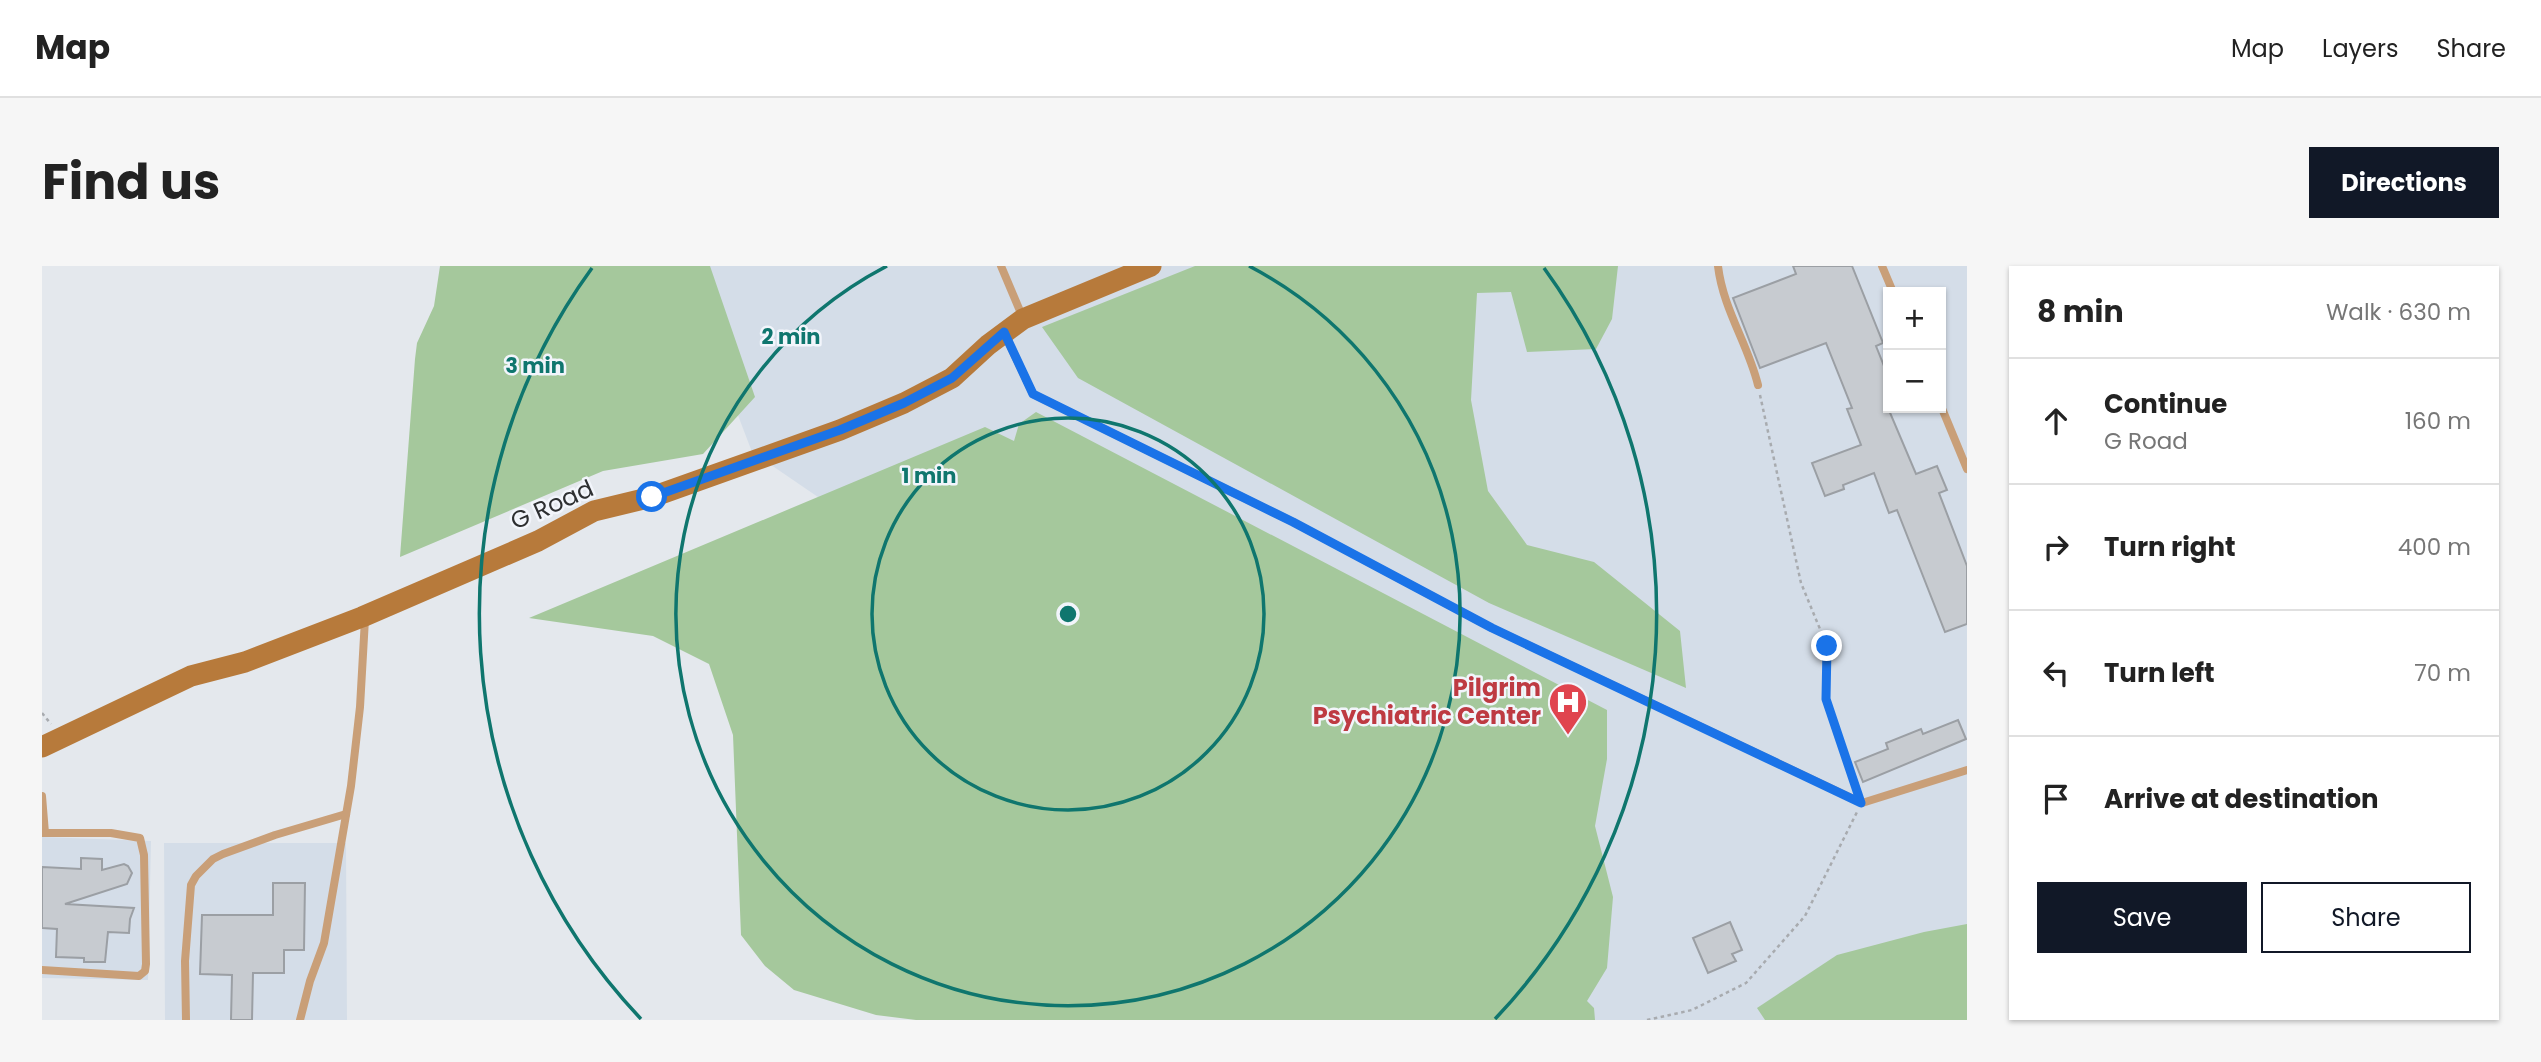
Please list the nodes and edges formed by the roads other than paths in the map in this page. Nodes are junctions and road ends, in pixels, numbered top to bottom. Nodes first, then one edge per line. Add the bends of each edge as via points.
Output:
1 (1001, 266) edge
2 (1151, 266) edge
3 (1718, 266) edge
4 (1882, 266) edge
5 (1891, 287) edge
6 (1023, 319) junction
7 (1004, 332) junction
8 (1758, 385) road end
9 (1944, 413) edge
10 (1967, 469) edge
11 (365, 616) junction
12 (42, 747) edge
13 (1967, 770) edge
14 (42, 796) edge
15 (346, 814) junction
16 (43, 833) edge
17 (42, 970) edge
18 (186, 1020) edge
19 (300, 1020) edge

1 - 6 lane
2 - 6 street, G Road
3 - 8 lane via 1733,322
4 - 5 lane
6 - 7 street, G Road
7 - 11 street, G Road via 952,378 904,403 664,493 594,511 538,541
7 - 13 lane via 1033,394 1293,522 1492,628 1861,803
9 - 10 lane
11 - 12 street, G Road via 245,663 191,676
11 - 15 lane via 360,707
14 - 16 lane
15 - 18 lane via 223,854 196,876 191,885 186,949
15 - 19 lane via 324,943
16 - 17 lane via 111,833 140,838 146,964 139,976

